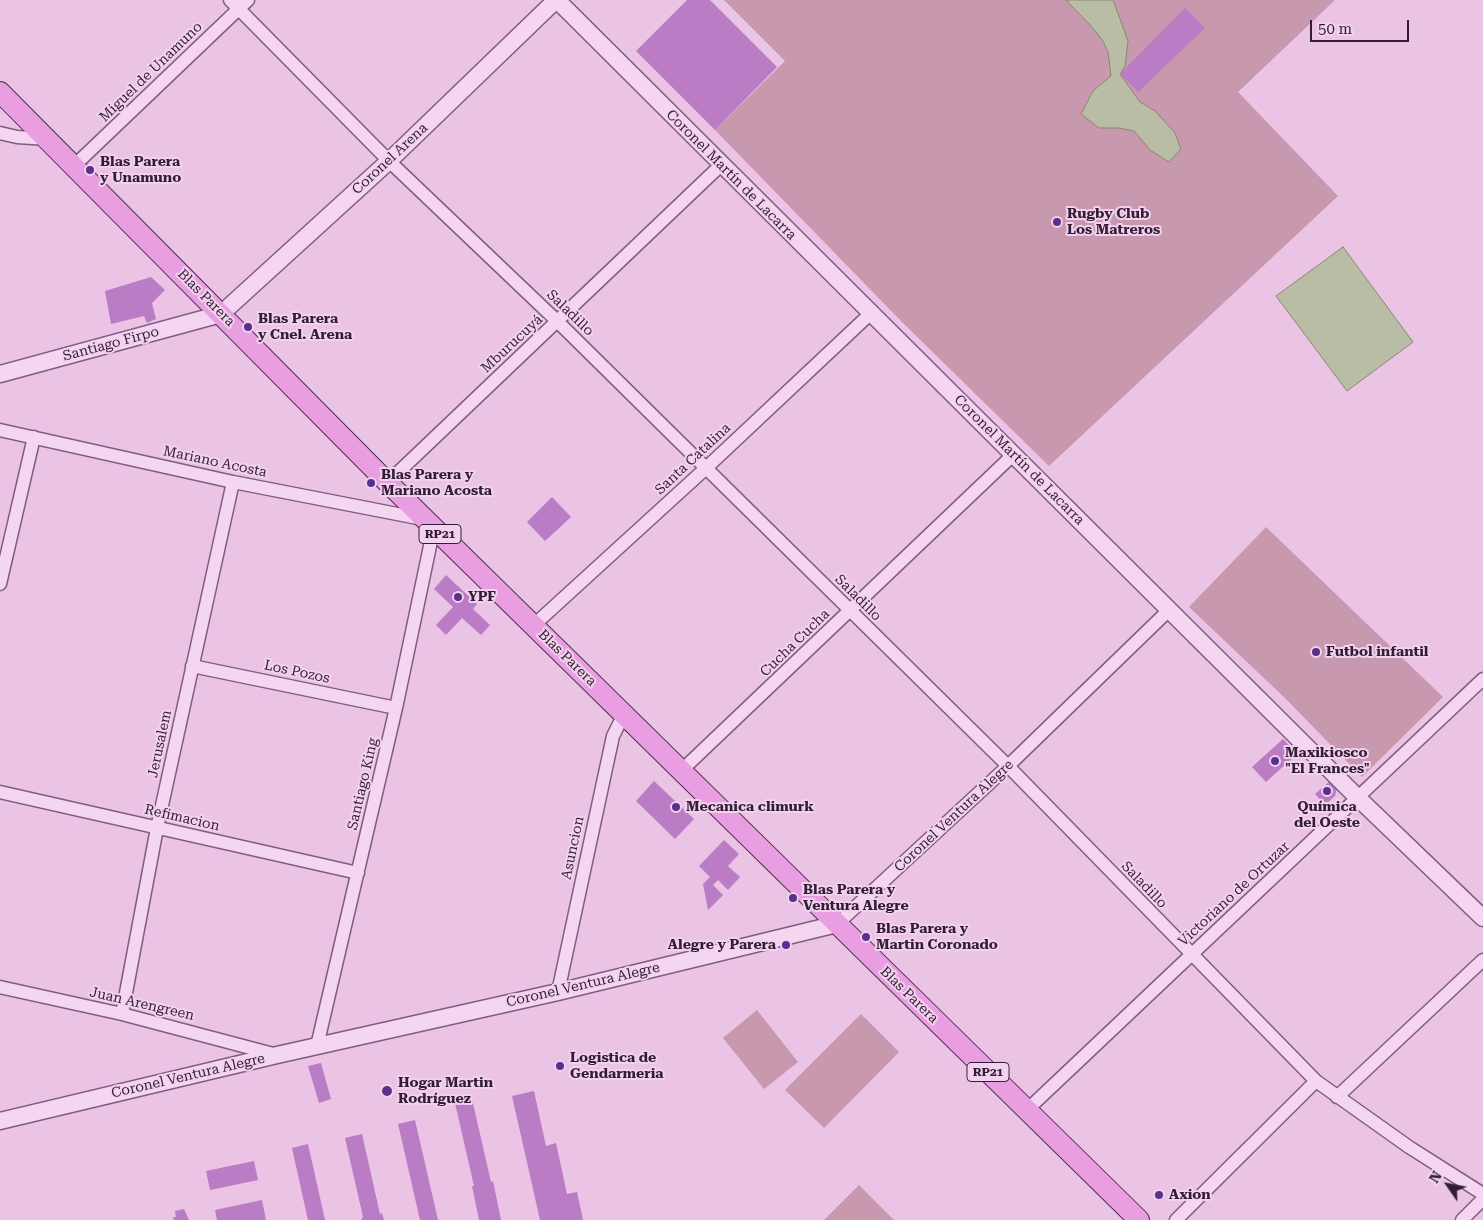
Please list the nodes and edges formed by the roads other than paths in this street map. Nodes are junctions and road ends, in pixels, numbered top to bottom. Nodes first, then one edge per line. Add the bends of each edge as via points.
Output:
1 (556, 0) edge
2 (239, 3) edge
3 (0, 92) edge
4 (0, 133) edge
5 (48, 139) junction
6 (389, 161) junction
7 (74, 165) junction
8 (721, 165) junction
9 (221, 314) junction
10 (870, 314) junction
11 (558, 322) junction
12 (0, 374) edge
13 (0, 430) edge
14 (34, 437) junction
15 (1014, 454) junction
16 (705, 469) junction
17 (234, 482) junction
18 (388, 482) junction
19 (429, 523) junction
20 (0, 584) edge
21 (1169, 610) junction
22 (849, 611) junction
23 (534, 625) junction
24 (192, 666) junction
25 (1483, 679) edge
26 (396, 708) junction
27 (624, 714) junction
28 (1008, 766) junction
29 (682, 770) junction
30 (0, 792) edge
31 (1358, 798) junction
32 (157, 828) junction
33 (358, 873) junction
34 (1483, 918) edge
35 (837, 924) junction
36 (1191, 955) junction
37 (1483, 960) edge
38 (0, 987) edge
39 (558, 992) junction
40 (122, 1014) junction
41 (317, 1046) junction
42 (277, 1054) junction
43 (1316, 1081) junction
44 (1337, 1098) junction
45 (1027, 1110) junction
46 (0, 1121) edge
47 (1483, 1194) edge
48 (1483, 1199) edge
49 (1139, 1220) edge
50 (1176, 1220) edge
51 (1462, 1220) edge

1 - 6 street, Coronel Arena
1 - 8 street, Coronel Martín de Lacarra
2 - 6 street, Saladillo
2 - 7 street, Miguel de Unamuno
3 - 5 main road, Blas Parera / RP21
4 - 5 street
5 - 7 main road, Blas Parera / RP21
6 - 9 street, Coronel Arena
6 - 11 street, Saladillo
7 - 9 main road, Blas Parera / RP21
8 - 10 street, Coronel Martín de Lacarra
8 - 11 street, Mburucuyá
9 - 12 street, Santiago Firpo
9 - 18 main road, Blas Parera / RP21
10 - 15 street, Coronel Martín de Lacarra
10 - 16 street, Santa Catalina
11 - 16 street, Saladillo
11 - 18 street, Mburucuyá
13 - 14 street, Mariano Acosta
14 - 17 street, Mariano Acosta
14 - 20 street
15 - 21 street, Coronel Martín de Lacarra
15 - 22 street, Cucha Cucha
16 - 22 street, Saladillo
16 - 23 street, Santa Catalina
17 - 19 street, Mariano Acosta
17 - 24 street, Jerusalem
18 - 19 main road, Blas Parera / RP21
19 - 23 main road, Blas Parera / RP21
19 - 26 street, Santiago King
21 - 28 street, Coronel Ventura Alegre
21 - 31 street, Coronel Martín de Lacarra
22 - 28 street, Saladillo
22 - 29 street, Cucha Cucha
23 - 27 main road, Blas Parera / RP21
24 - 26 street, Los Pozos
24 - 32 street, Jerusalem
25 - 31 street, Victoriano de Ortuzar
26 - 33 street, Santiago King
27 - 29 main road, Blas Parera / RP21
27 - 39 street, Asuncion via 613,736
28 - 35 street, Coronel Ventura Alegre
28 - 36 street, Saladillo
29 - 35 main road, Blas Parera / RP21
30 - 32 street, Refimacion
31 - 34 street, Coronel Martín de Lacarra
31 - 36 street, Victoriano de Ortuzar
32 - 33 street, Refimacion
32 - 40 street, Jerusalem
33 - 41 street, Santiago King
35 - 39 street, Coronel Ventura Alegre
35 - 45 main road, Blas Parera / RP21
36 - 43 street, Saladillo
36 - 45 street, Victoriano de Ortuzar
37 - 44 street
38 - 40 street, Juan Arengreen
39 - 41 street, Coronel Ventura Alegre
40 - 42 street, Juan Arengreen
41 - 42 street, Coronel Ventura Alegre
42 - 46 street, Coronel Ventura Alegre
43 - 44 street, Saladillo
43 - 50 street
44 - 47 street, Saladillo
45 - 49 main road, Blas Parera / RP21
48 - 51 street

